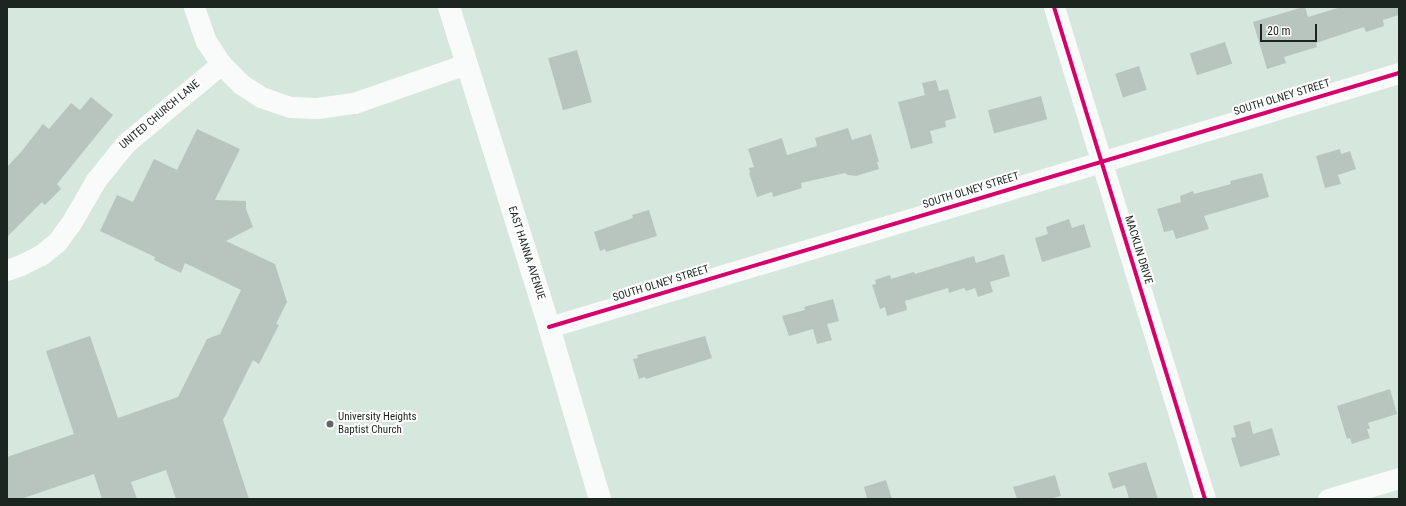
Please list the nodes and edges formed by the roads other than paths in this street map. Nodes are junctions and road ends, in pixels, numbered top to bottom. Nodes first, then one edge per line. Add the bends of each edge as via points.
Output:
1 (194, 7) edge
2 (449, 7) edge
3 (1054, 7) edge
4 (221, 64) junction
5 (466, 64) junction
6 (1399, 73) edge
7 (1102, 161) junction
8 (7, 270) edge
9 (549, 327) junction
10 (1399, 478) edge
11 (600, 499) edge
12 (1205, 499) edge
13 (1328, 499) edge

1 - 4 street via 206,41
2 - 5 main road, EAST HANNA AVENUE
3 - 7 street, MACKLIN DRIVE
4 - 5 street via 241,84 261,97 290,107 317,108 354,103
4 - 8 street, UNITED CHURCH LANE via 126,143 108,162 57,242 21,266
5 - 9 main road, EAST HANNA AVENUE
6 - 7 street, SOUTH OLNEY STREET
7 - 9 street, SOUTH OLNEY STREET
7 - 12 street, MACKLIN DRIVE
9 - 11 main road, EAST HANNA AVENUE
10 - 13 street

